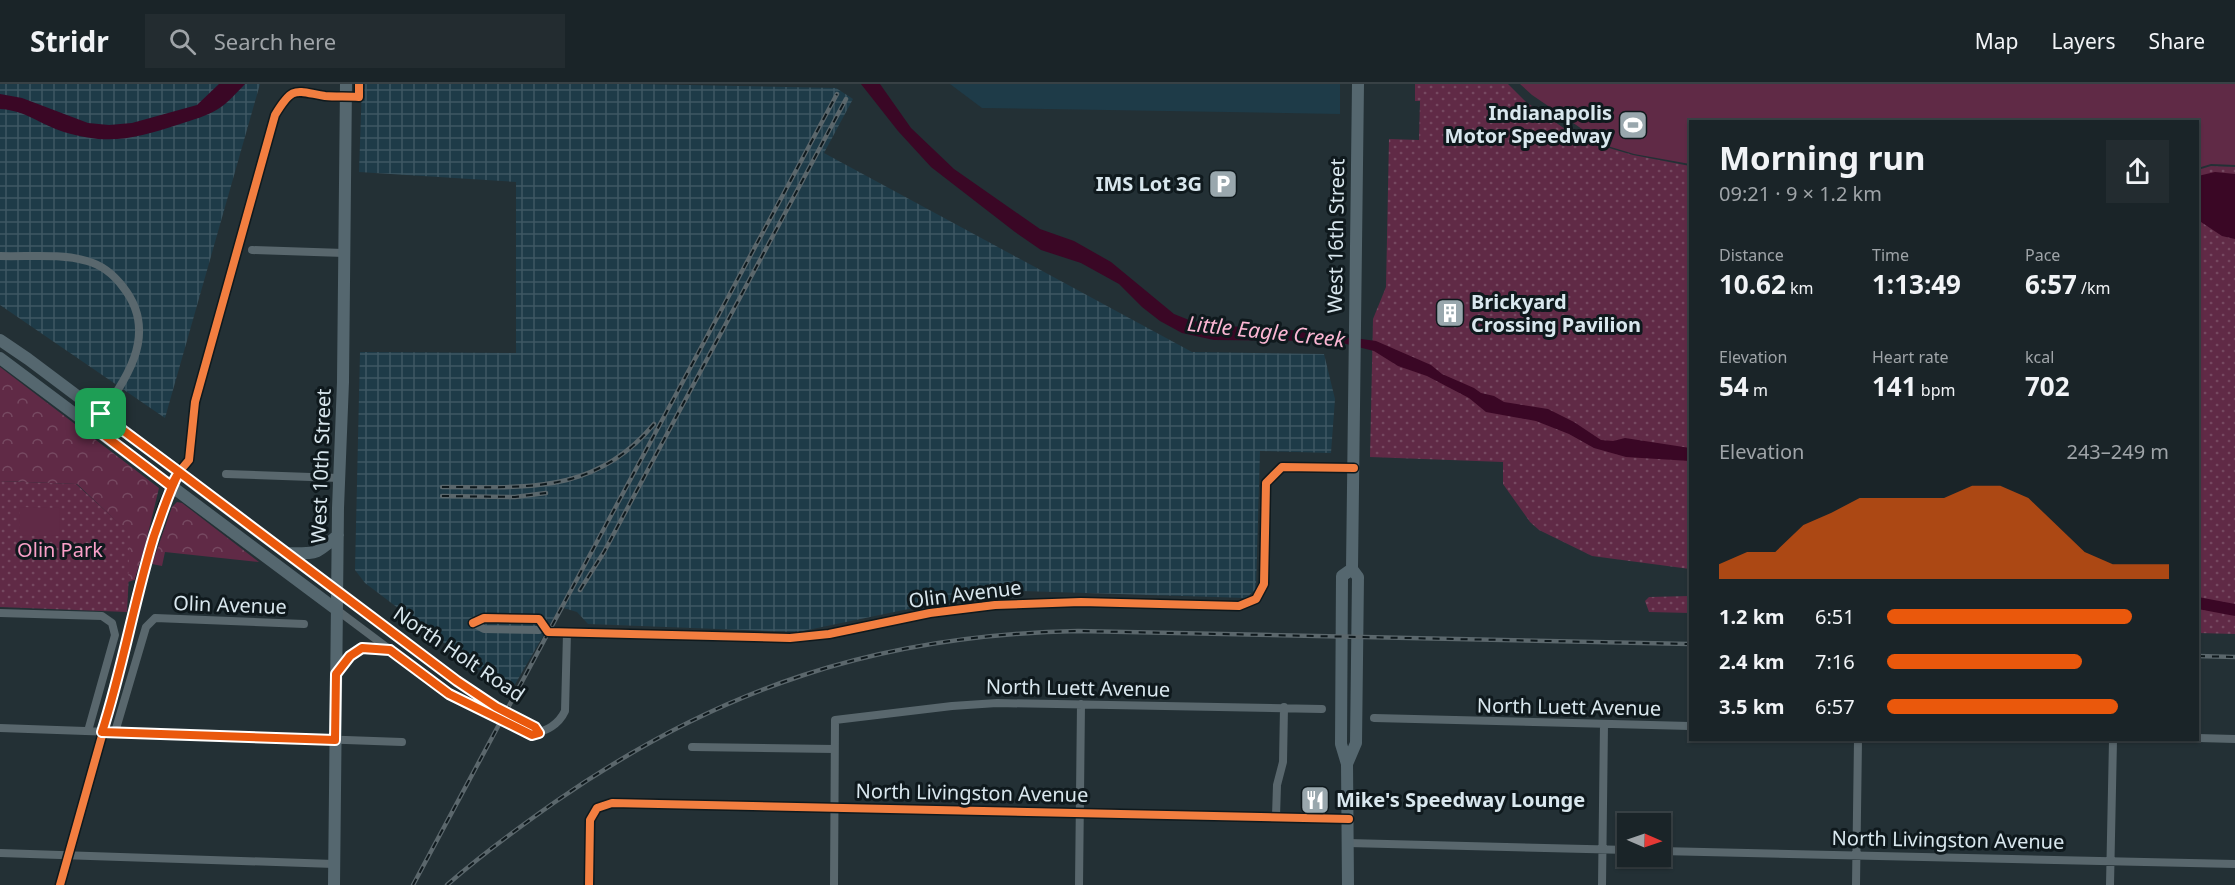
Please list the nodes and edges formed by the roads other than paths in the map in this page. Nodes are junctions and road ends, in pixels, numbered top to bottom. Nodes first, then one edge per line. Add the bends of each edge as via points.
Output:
1 (346, 84) edge
2 (1358, 84) edge
3 (252, 250) dead end
4 (344, 253) junction
5 (0, 256) edge
6 (0, 340) edge
7 (0, 358) edge
8 (101, 414) junction
9 (92, 426) junction
10 (1354, 468) junction
11 (226, 474) dead end
12 (339, 478) junction
13 (338, 535) junction
14 (286, 553) junction
15 (337, 591) junction
16 (337, 610) junction
17 (0, 612) edge
18 (304, 624) dead end
19 (543, 625) junction
20 (567, 633) junction
21 (390, 650) junction
22 (336, 674) junction
23 (1081, 704) junction
24 (1284, 707) junction
25 (1322, 709) dead end
26 (1374, 718) dead end
27 (1604, 724) junction
28 (1689, 726) edge
29 (0, 728) edge
30 (88, 731) junction
31 (116, 732) junction
32 (539, 733) junction
33 (2199, 738) edge
34 (2235, 739) edge
35 (335, 740) junction
36 (1858, 741) edge
37 (2113, 741) edge
38 (402, 742) dead end
39 (692, 747) dead end
40 (834, 749) junction
41 (835, 806) junction
42 (1080, 812) junction
43 (1276, 816) junction
44 (1348, 819) junction
45 (1348, 843) junction
46 (1603, 850) junction
47 (1617, 850) edge
48 (1671, 851) edge
49 (0, 853) edge
50 (1857, 856) junction
51 (2110, 860) junction
52 (334, 864) junction
53 (2235, 864) edge
54 (333, 885) edge
55 (589, 885) edge
56 (834, 885) edge
57 (1079, 885) edge
58 (1348, 885) edge
59 (1602, 885) edge
60 (1857, 885) edge
61 (2110, 885) edge

1 - 4 main road, West 10th Street
2 - 10 main road, West 16th Street
3 - 4 street
4 - 12 main road, West 10th Street
5 - 8 street via 86,261 107,271 128,294 138,317 136,352 123,385
6 - 8 main road, North Holt Road
7 - 9 main road, North Holt Road
8 - 9 street
8 - 14 main road, North Holt Road
9 - 16 main road, North Holt Road
10 - 20 street, Olin Avenue via 1282,467 1266,483 1264,584 1256,599 1245,605 995,605 802,637
10 - 44 main road, West 16th Street via 1352,569 1358,577 1356,734 1347,764
11 - 12 street
12 - 13 main road, West 10th Street
13 - 14 main road via 316,552
13 - 15 main road, West 10th Street
14 - 15 main road, North Holt Road
15 - 16 main road, West 10th Street
15 - 32 street, North Holt Road via 464,686
16 - 21 street, North Holt Road
16 - 22 main road, West 10th Street
17 - 30 street via 102,616 112,623 115,635
18 - 31 street, Olin Avenue via 155,618 146,627
19 - 19 street, Olin Avenue via 539,619 484,618 473,623 484,629 539,630
19 - 20 street, Olin Avenue via 548,632
20 - 32 street via 565,711 556,724
21 - 22 main road via 362,648
21 - 32 street, North Holt Road via 449,694 532,735
22 - 35 main road, West 10th Street
23 - 24 street, North Luett Avenue
23 - 40 street, North Luett Avenue via 968,704 835,720
23 - 42 street
24 - 25 street, North Luett Avenue
24 - 43 street via 1283,762
26 - 27 street, North Luett Avenue
27 - 28 street, North Luett Avenue
27 - 46 street
29 - 30 street
30 - 31 street
31 - 35 street
33 - 34 street
35 - 38 street
35 - 52 main road, West 10th Street
36 - 50 street
37 - 51 street
39 - 40 street
40 - 41 street
41 - 42 street, North Livingston Avenue
41 - 55 street, North Livingston Avenue via 603,805 590,820
41 - 56 street
42 - 43 street, North Livingston Avenue
42 - 57 street
43 - 44 street, North Livingston Avenue
44 - 45 main road, West 16th Street
45 - 46 street
45 - 58 main road, West 16th Street
46 - 47 street
46 - 59 street
48 - 50 street, North Livingston Avenue
49 - 52 street
50 - 51 street, North Livingston Avenue
50 - 60 street
51 - 53 street, North Livingston Avenue
51 - 61 street
52 - 54 main road, West 10th Street

